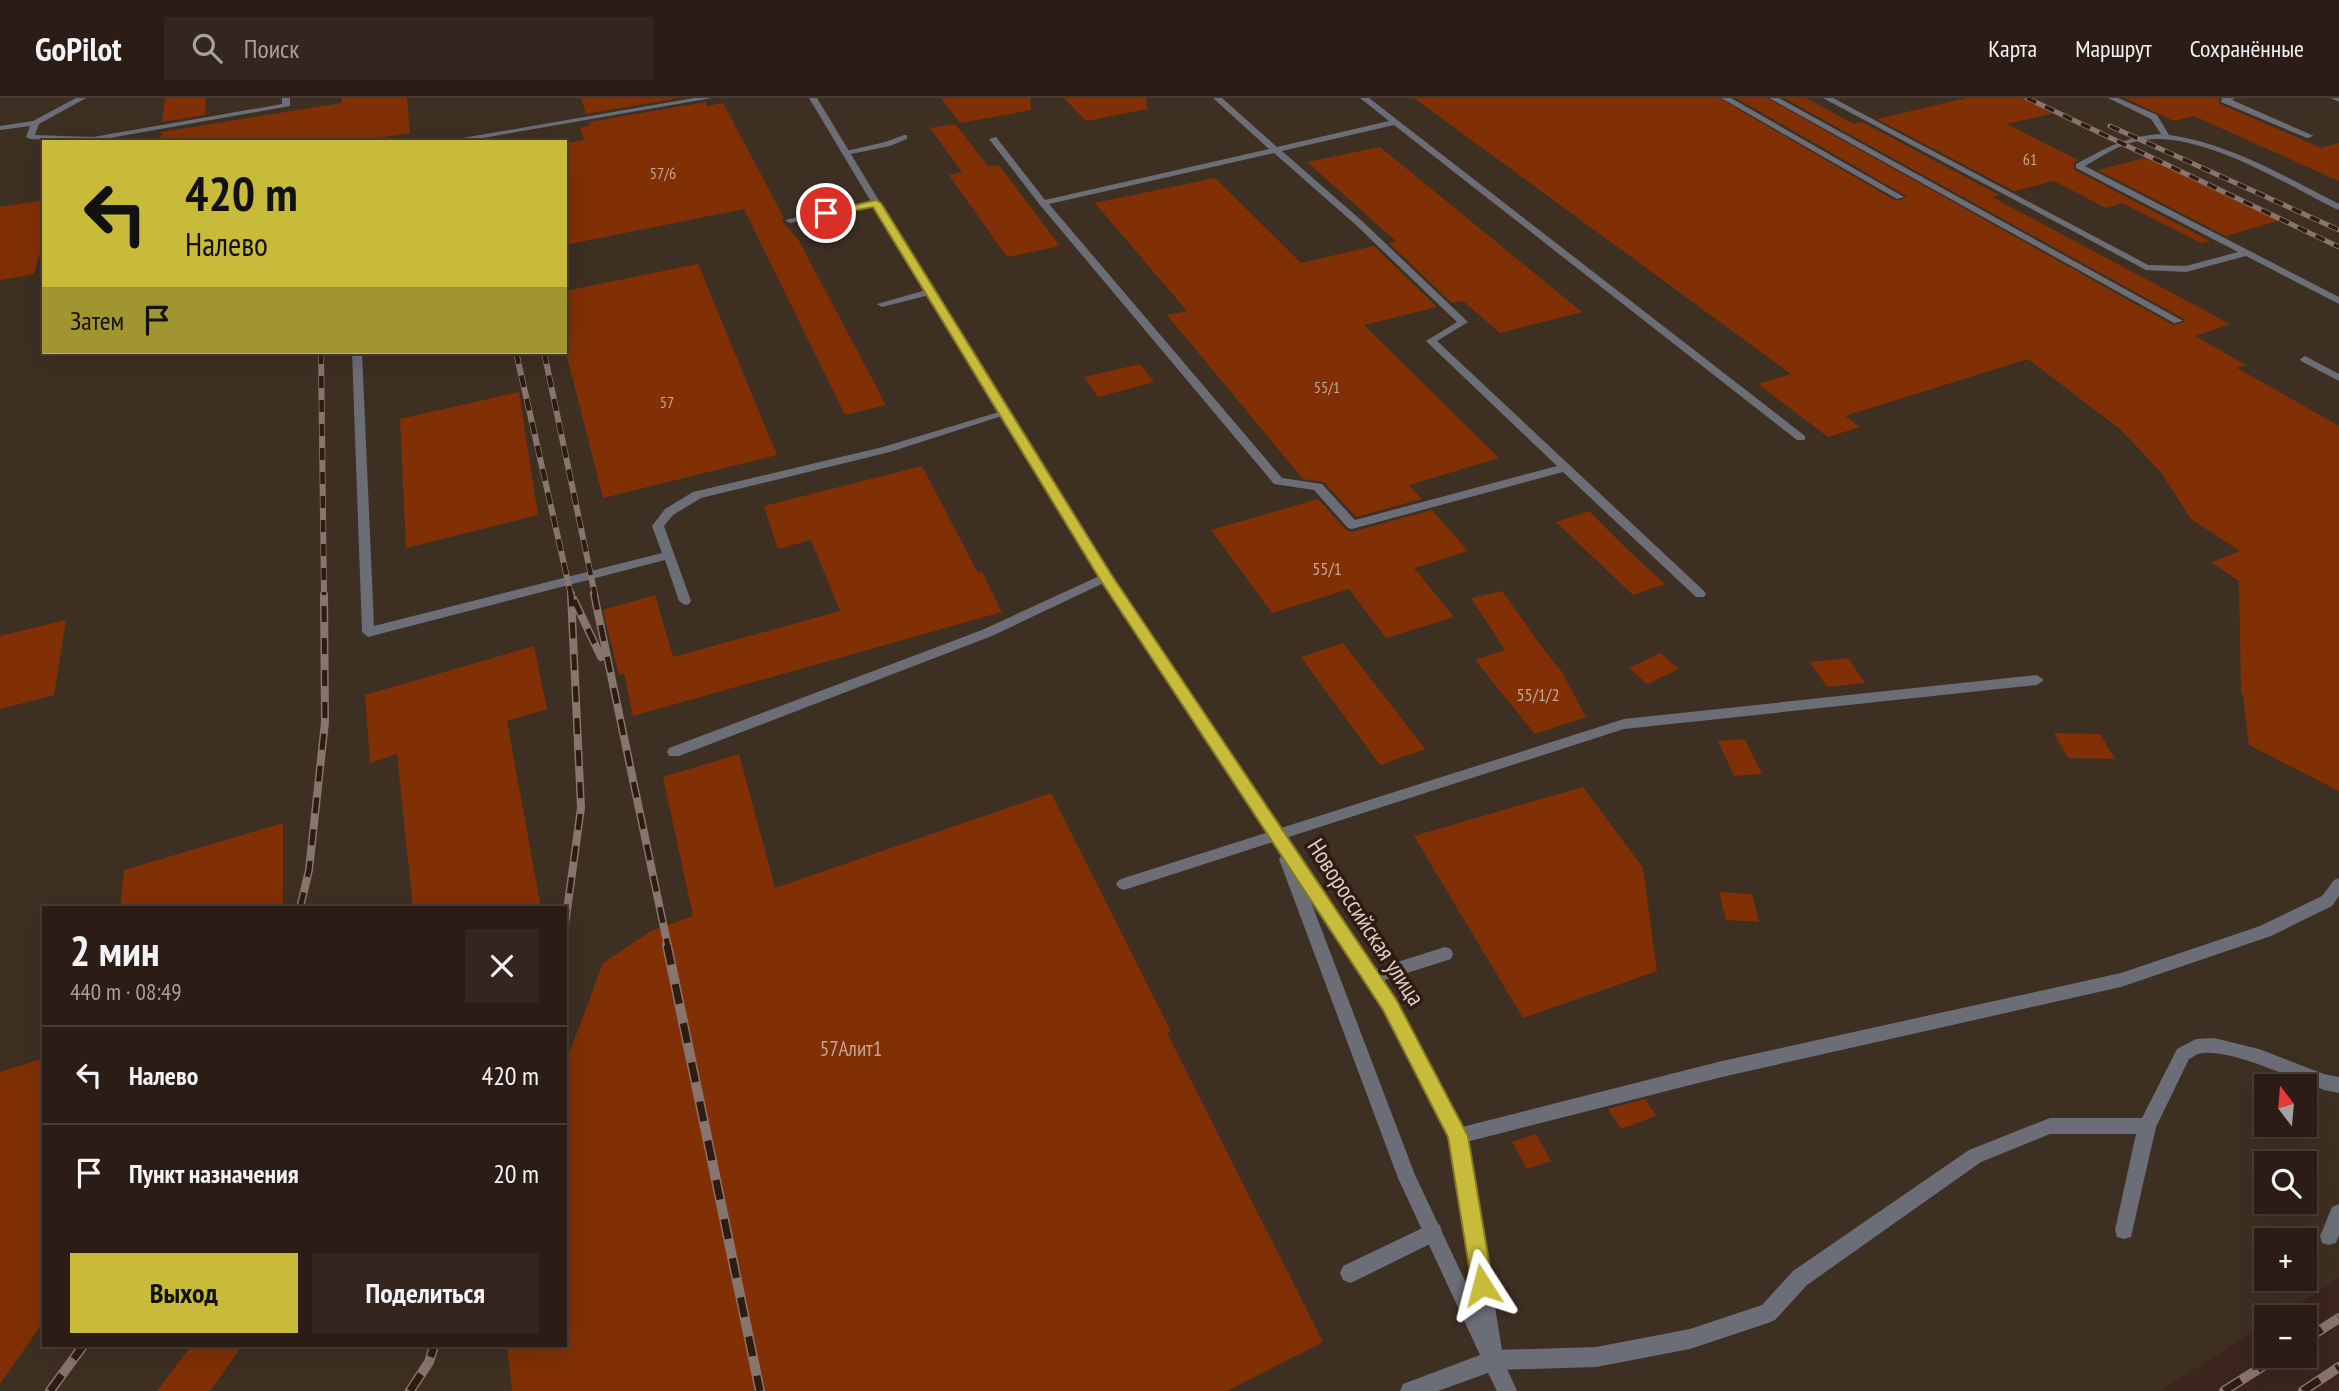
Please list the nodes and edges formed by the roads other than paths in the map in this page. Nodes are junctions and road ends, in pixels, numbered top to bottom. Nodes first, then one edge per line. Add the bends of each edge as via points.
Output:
1 (82, 98) edge
2 (286, 98) edge
3 (708, 98) edge
4 (813, 98) edge
5 (1217, 98) edge
6 (1364, 98) edge
7 (1726, 98) edge
8 (1773, 98) edge
9 (1827, 98) edge
10 (2112, 98) edge
11 (2231, 98) edge
12 (1395, 122) junction
13 (35, 123) junction
14 (0, 128) edge
15 (2165, 135) junction
16 (2310, 136) dead end
17 (904, 137) dead end
18 (993, 139) dead end
19 (456, 140) edge
20 (1274, 149) junction
21 (846, 152) junction
22 (1900, 197) dead end
23 (876, 203) junction
24 (1043, 203) junction
25 (2339, 207) edge
26 (790, 220) dead end
27 (2247, 253) junction
28 (930, 292) junction
29 (2339, 301) edge
30 (882, 303) dead end
31 (2178, 321) dead end
32 (357, 354) edge
33 (2305, 359) dead end
34 (2339, 378) edge
35 (1003, 414) junction
36 (1801, 438) dead end
37 (1567, 467) junction
38 (668, 555) junction
39 (1106, 578) junction
40 (1700, 594) dead end
41 (685, 601) dead end
42 (2037, 680) dead end
43 (674, 752) dead end
44 (1278, 835) junction
45 (1124, 884) dead end
46 (2339, 884) edge
47 (1445, 954) dead end
48 (1372, 977) junction
49 (2338, 1087) edge
50 (2147, 1126) junction
51 (1458, 1136) junction
52 (2339, 1213) edge
53 (2124, 1230) dead end
54 (1433, 1232) junction
55 (2329, 1237) dead end
56 (1350, 1273) dead end
57 (1495, 1360) junction
58 (1410, 1391) edge
59 (1507, 1391) edge

1 - 13 street
2 - 13 street via 286,106 93,139 30,137
3 - 19 street
4 - 21 street, Новороссийская улица
5 - 20 street
6 - 12 street
7 - 22 street
8 - 31 street
9 - 27 street via 2149,268 2186,269
10 - 15 street via 2154,117
11 - 16 street via 2224,100
12 - 20 street
12 - 36 street
13 - 14 street
15 - 25 street via 2249,163
15 - 27 street via 2122,143 2079,166
17 - 21 street
18 - 24 street
20 - 24 street
20 - 37 street via 1463,322 1431,341
21 - 23 street, Новороссийская улица
23 - 26 street
23 - 28 street, Новороссийская улица
24 - 37 street via 1278,481 1318,487 1352,525
27 - 29 street
28 - 30 street
28 - 35 street, Новороссийская улица
32 - 38 street via 368,632
33 - 34 street
35 - 38 street via 886,450 697,495 669,512 658,526
35 - 39 street, Новороссийская улица
37 - 40 street
38 - 41 street
39 - 43 street via 987,633
39 - 44 street, Новороссийская улица
42 - 44 street via 1624,724
44 - 45 street
44 - 48 street, Новороссийская улица
44 - 54 street, Новороссийская улица via 1407,1178
46 - 51 street via 2327,901 2266,931 2121,980 1722,1069
47 - 48 street
48 - 51 street, Новороссийская улица
49 - 50 street via 2256,1056 2200,1044 2183,1053
50 - 53 street
50 - 57 street via 2050,1126 1975,1156 1800,1278 1768,1313 1690,1339 1596,1357
51 - 57 street, Новороссийская улица
52 - 55 street
54 - 56 street
54 - 57 street, Новороссийская улица
57 - 58 street
57 - 59 street, Новороссийская улица

